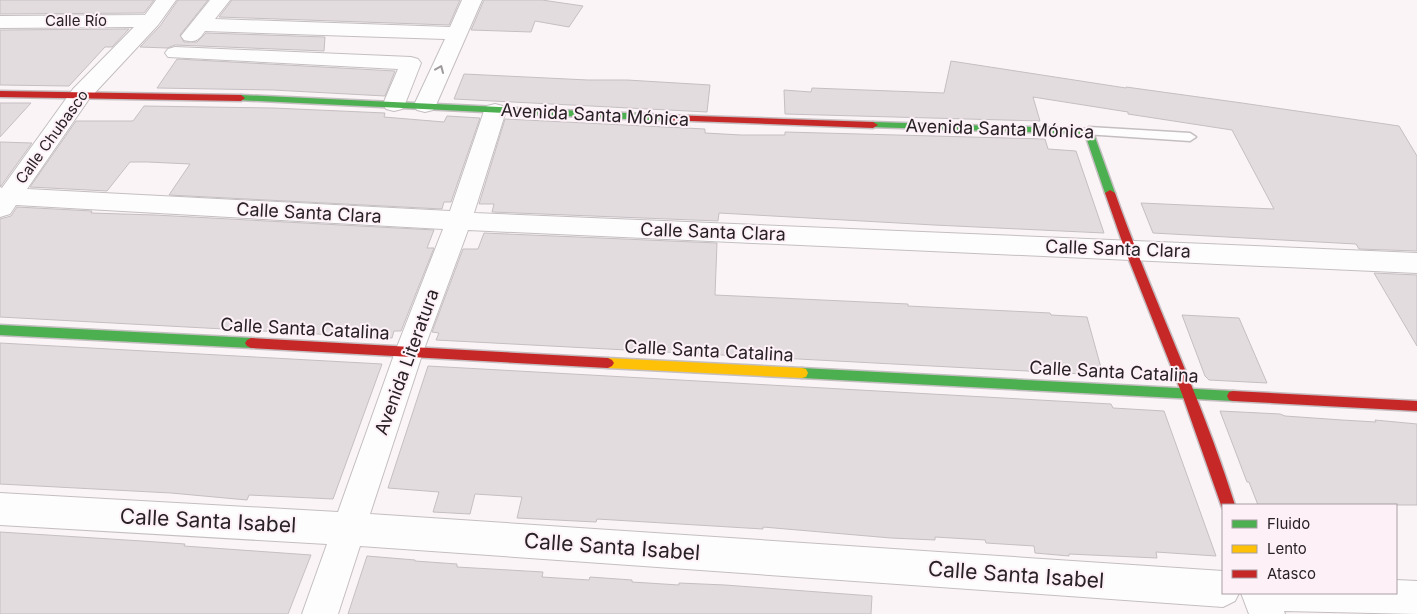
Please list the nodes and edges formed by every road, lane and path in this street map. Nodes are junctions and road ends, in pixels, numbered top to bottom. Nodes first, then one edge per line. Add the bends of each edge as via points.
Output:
1 (166, 0) edge
2 (220, 0) edge
3 (472, 0) edge
4 (151, 21) junction
5 (0, 22) edge
6 (201, 25) junction
7 (455, 33) junction
8 (0, 94) edge
9 (81, 94) junction
10 (394, 104) junction
11 (425, 105) junction
12 (495, 111) junction
13 (1089, 131) junction
14 (1190, 138) dead end
15 (3, 200) edge
16 (459, 221) junction
17 (1130, 250) junction
18 (1417, 262) edge
19 (0, 330) edge
20 (409, 352) junction
21 (1188, 394) junction
22 (1417, 406) edge
23 (1228, 504) edge
24 (0, 509) edge
25 (349, 528) junction
26 (1222, 589) edge
27 (1259, 594) edge
28 (1305, 594) edge
29 (1417, 599) edge
30 (320, 614) edge
31 (1267, 614) edge

1 - 4 street, Calle Chubasco
2 - 6 street
3 - 7 street
4 - 5 street, Calle Río
4 - 9 street, Calle Chubasco
6 - 7 street
6 - 10 street via 176,53 411,63
11 -> 7 street
8 - 9 street, Avenida Santa Mónica
9 - 10 street, Avenida Santa Mónica
9 - 15 street, Calle Chubasco
10 - 11 street, Avenida Santa Mónica
11 - 12 street, Avenida Santa Mónica
12 - 13 street, Avenida Santa Mónica
12 - 16 street, Avenida Literatura
13 - 14 lane, Avenida Santa Mónica
13 - 17 street
15 - 16 street, Calle Santa Clara
16 - 17 street, Calle Santa Clara
16 - 20 street, Avenida Literatura
17 - 18 street, Calle Santa Clara
17 - 21 street
19 - 20 street, Calle Santa Catalina
20 - 21 street, Calle Santa Catalina
20 - 25 street, Avenida Literatura
21 - 22 street, Calle Santa Catalina
21 - 23 street
24 - 25 street, Calle Santa Isabel
25 - 26 street, Calle Santa Isabel
25 - 30 street, Avenida Literatura
27 - 31 street
28 - 29 street

